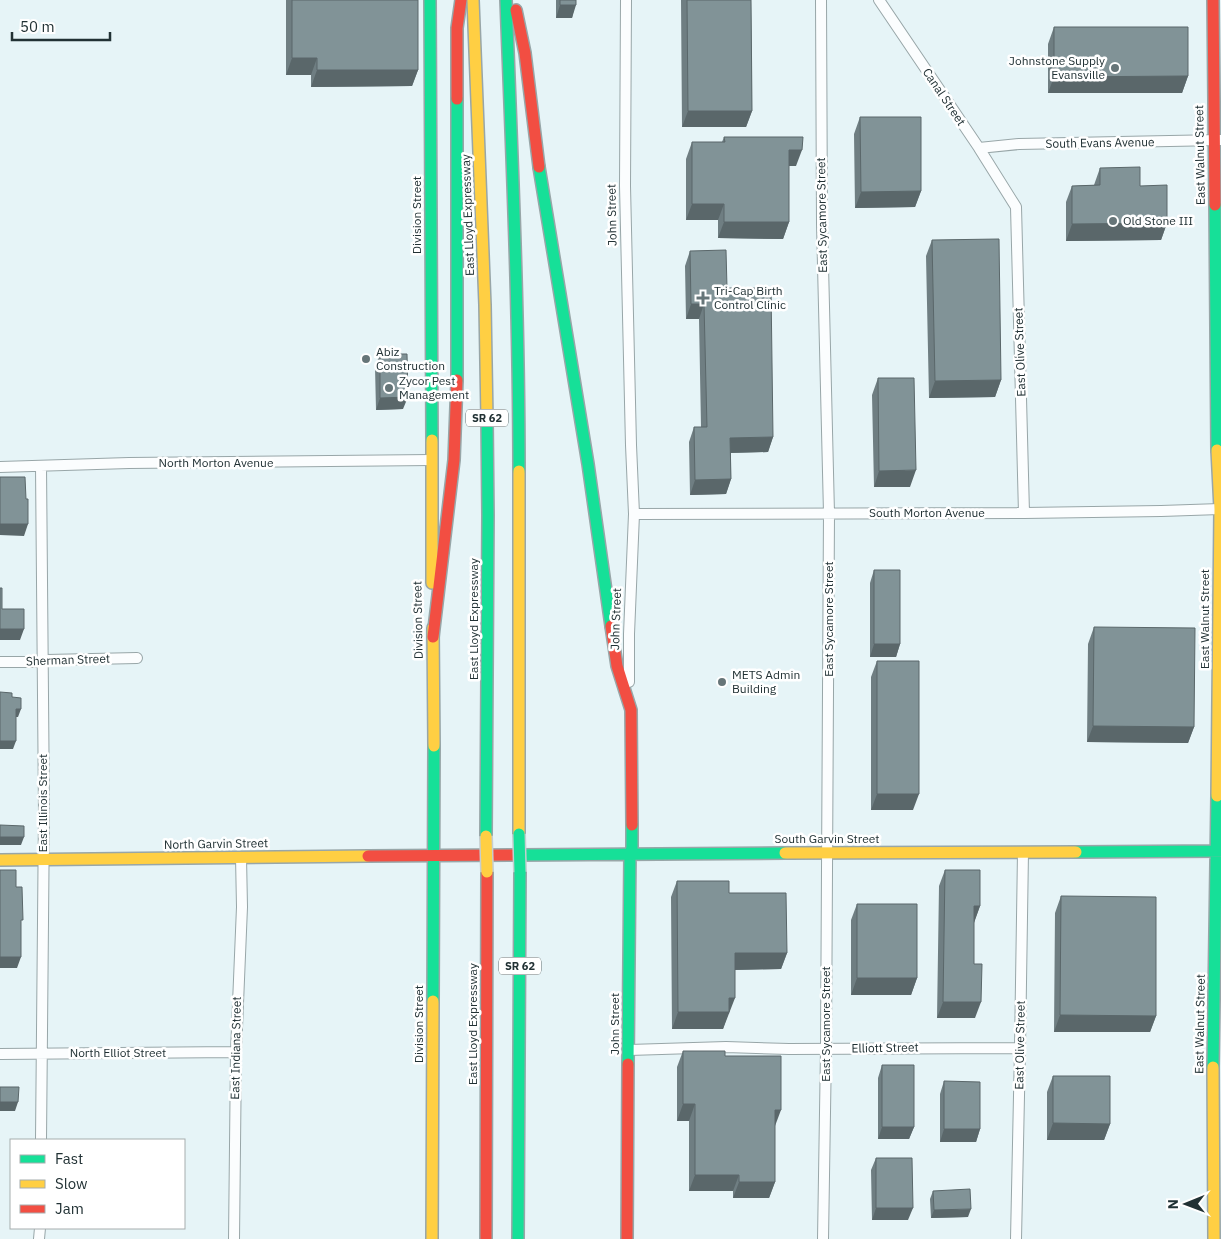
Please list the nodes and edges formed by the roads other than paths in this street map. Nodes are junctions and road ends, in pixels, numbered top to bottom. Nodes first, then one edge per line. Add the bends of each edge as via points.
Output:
1 (430, 0) edge
2 (461, 0) edge
3 (473, 0) edge
4 (506, 0) edge
5 (514, 0) edge
6 (626, 0) edge
7 (821, 0) edge
8 (880, 0) edge
9 (1213, 0) edge
10 (1217, 140) edge
11 (979, 148) junction
12 (1008, 194) joint
13 (1219, 342) edge
14 (432, 460) junction
15 (41, 466) junction
16 (0, 467) edge
17 (1220, 473) edge
18 (1220, 509) junction
19 (829, 513) junction
20 (1024, 513) junction
21 (634, 514) junction
22 (433, 637) junction
23 (137, 658) dead end
24 (0, 662) edge
25 (42, 662) junction
26 (631, 710) junction
27 (1022, 852) junction
28 (1219, 852) edge
29 (827, 853) junction
30 (630, 854) junction
31 (433, 856) junction
32 (241, 857) junction
33 (0, 860) edge
34 (44, 860) junction
35 (1218, 1047) edge
36 (1020, 1048) junction
37 (826, 1049) junction
38 (629, 1050) junction
39 (236, 1052) junction
40 (0, 1054) edge
41 (42, 1054) junction
42 (41, 1139) edge
43 (234, 1239) edge
44 (432, 1239) edge
45 (486, 1239) edge
46 (518, 1239) edge
47 (627, 1239) edge
48 (823, 1239) edge
49 (1016, 1239) edge
50 (1214, 1239) edge

1 - 14 main road, Division Street
2 - 22 main road via 458,28 457,416
3 - 45 main road, East Lloyd Expressway / SR 62, bridge via 486,344 488,515
4 - 46 main road, SR 62, bridge via 519,392
5 - 26 main road via 525,53 540,177 588,464 617,666
6 - 21 street, John Street via 625,186
7 - 19 street, East Sycamore Street
8 - 11 street, Canal Street
9 - 10 main road, East Walnut Street
10 - 11 street, South Evans Avenue via 1020,144
10 - 13 main road, East Walnut Street
11 - 12 street, Canal Street
12 - 20 street, East Olive Street via 1016,207
13 - 17 main road, East Walnut Street
14 - 15 street, North Morton Avenue
14 - 22 main road, Division Street
15 - 16 street, North Morton Avenue
15 - 25 street, East Illinois Street
17 - 18 main road, East Walnut Street
18 - 20 street, South Morton Avenue
18 - 28 main road, East Walnut Street
19 - 20 street, South Morton Avenue
19 - 21 street, South Morton Avenue
19 - 29 street, East Sycamore Street
21 - 26 street, John Street via 629,634
22 - 31 main road, Division Street
23 - 25 street, Sherman Street
24 - 25 street, Sherman Street
25 - 34 street, East Illinois Street
26 - 30 main road, John Street
27 - 28 main road, South Garvin Street
27 - 29 main road, South Garvin Street
27 - 36 street, East Olive Street
28 - 35 main road, East Walnut Street via 1214,955
29 - 30 main road, South Garvin Street
29 - 37 street, East Sycamore Street
30 - 31 main road, South Garvin Street
30 - 38 main road, John Street
31 - 32 main road, North Garvin Street
31 - 44 main road, Division Street
32 - 34 main road, North Garvin Street
32 - 39 street, East Indiana Street
33 - 34 main road, North Garvin Street
34 - 41 street, East Illinois Street
35 - 50 main road, East Walnut Street via 1213,1075
36 - 37 street, Elliott Street
36 - 49 street, East Olive Street
37 - 38 street, Elliott Street via 726,1047
37 - 48 street, East Sycamore Street
38 - 47 main road, John Street
39 - 41 street, North Elliot Street
39 - 43 street, East Indiana Street
40 - 41 street, North Elliot Street
41 - 42 street, East Illinois Street

